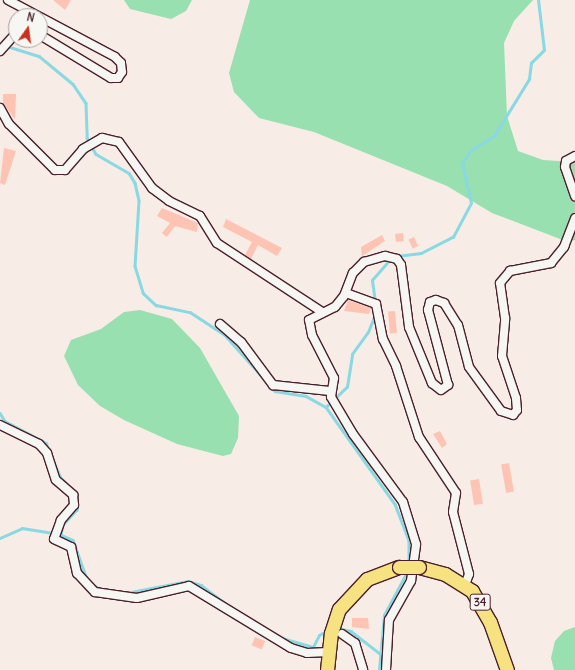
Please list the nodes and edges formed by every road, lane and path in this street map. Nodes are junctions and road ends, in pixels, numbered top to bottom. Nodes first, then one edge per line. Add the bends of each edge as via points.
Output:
1 (9, 0) edge
2 (24, 8) edge
3 (48, 21) edge
4 (48, 40) edge
5 (0, 108) edge
6 (575, 156) edge
7 (575, 196) edge
8 (575, 218) edge
9 (346, 293) junction
10 (322, 312) junction
11 (220, 324) dead end
12 (330, 394) junction
13 (0, 425) edge
14 (465, 585) junction
15 (335, 631) junction
16 (328, 652) junction
17 (327, 670) edge
18 (363, 670) edge
19 (386, 670) edge
20 (507, 670) edge

1 - 2 street
3 - 4 street via 115,57 121,63 122,72 111,78
5 - 10 street via 9,124 55,170 65,170 91,143 107,138 119,142 152,188 169,201 200,216 217,243
6 - 7 street via 566,161 565,167
8 - 9 street via 564,247 551,263 510,270 500,283 505,318 502,356 516,398 517,410 513,416 501,411 469,367 458,325 444,303 436,300 430,302 428,310 448,385 441,390 432,383 409,327 401,266 394,258 370,258 357,268
9 - 10 street via 335,307
9 - 14 street via 374,302 383,339 396,366 419,437 456,493 453,512 469,574
10 - 12 street via 310,318 308,323 334,378
11 - 12 street via 240,342 273,384
12 - 19 street via 404,502 416,544 411,581 389,620
13 - 16 street via 39,444 47,453 56,480 73,495 74,505 61,520 54,539 72,547 77,573 95,592 131,598 189,586 291,648 307,653
14 - 15 main road, 34, bridge via 445,574 419,567 399,567 367,578 348,596
14 - 20 main road, 34 via 483,606
15 - 16 main road, 34
15 - 18 street via 356,643
16 - 17 main road, 34

